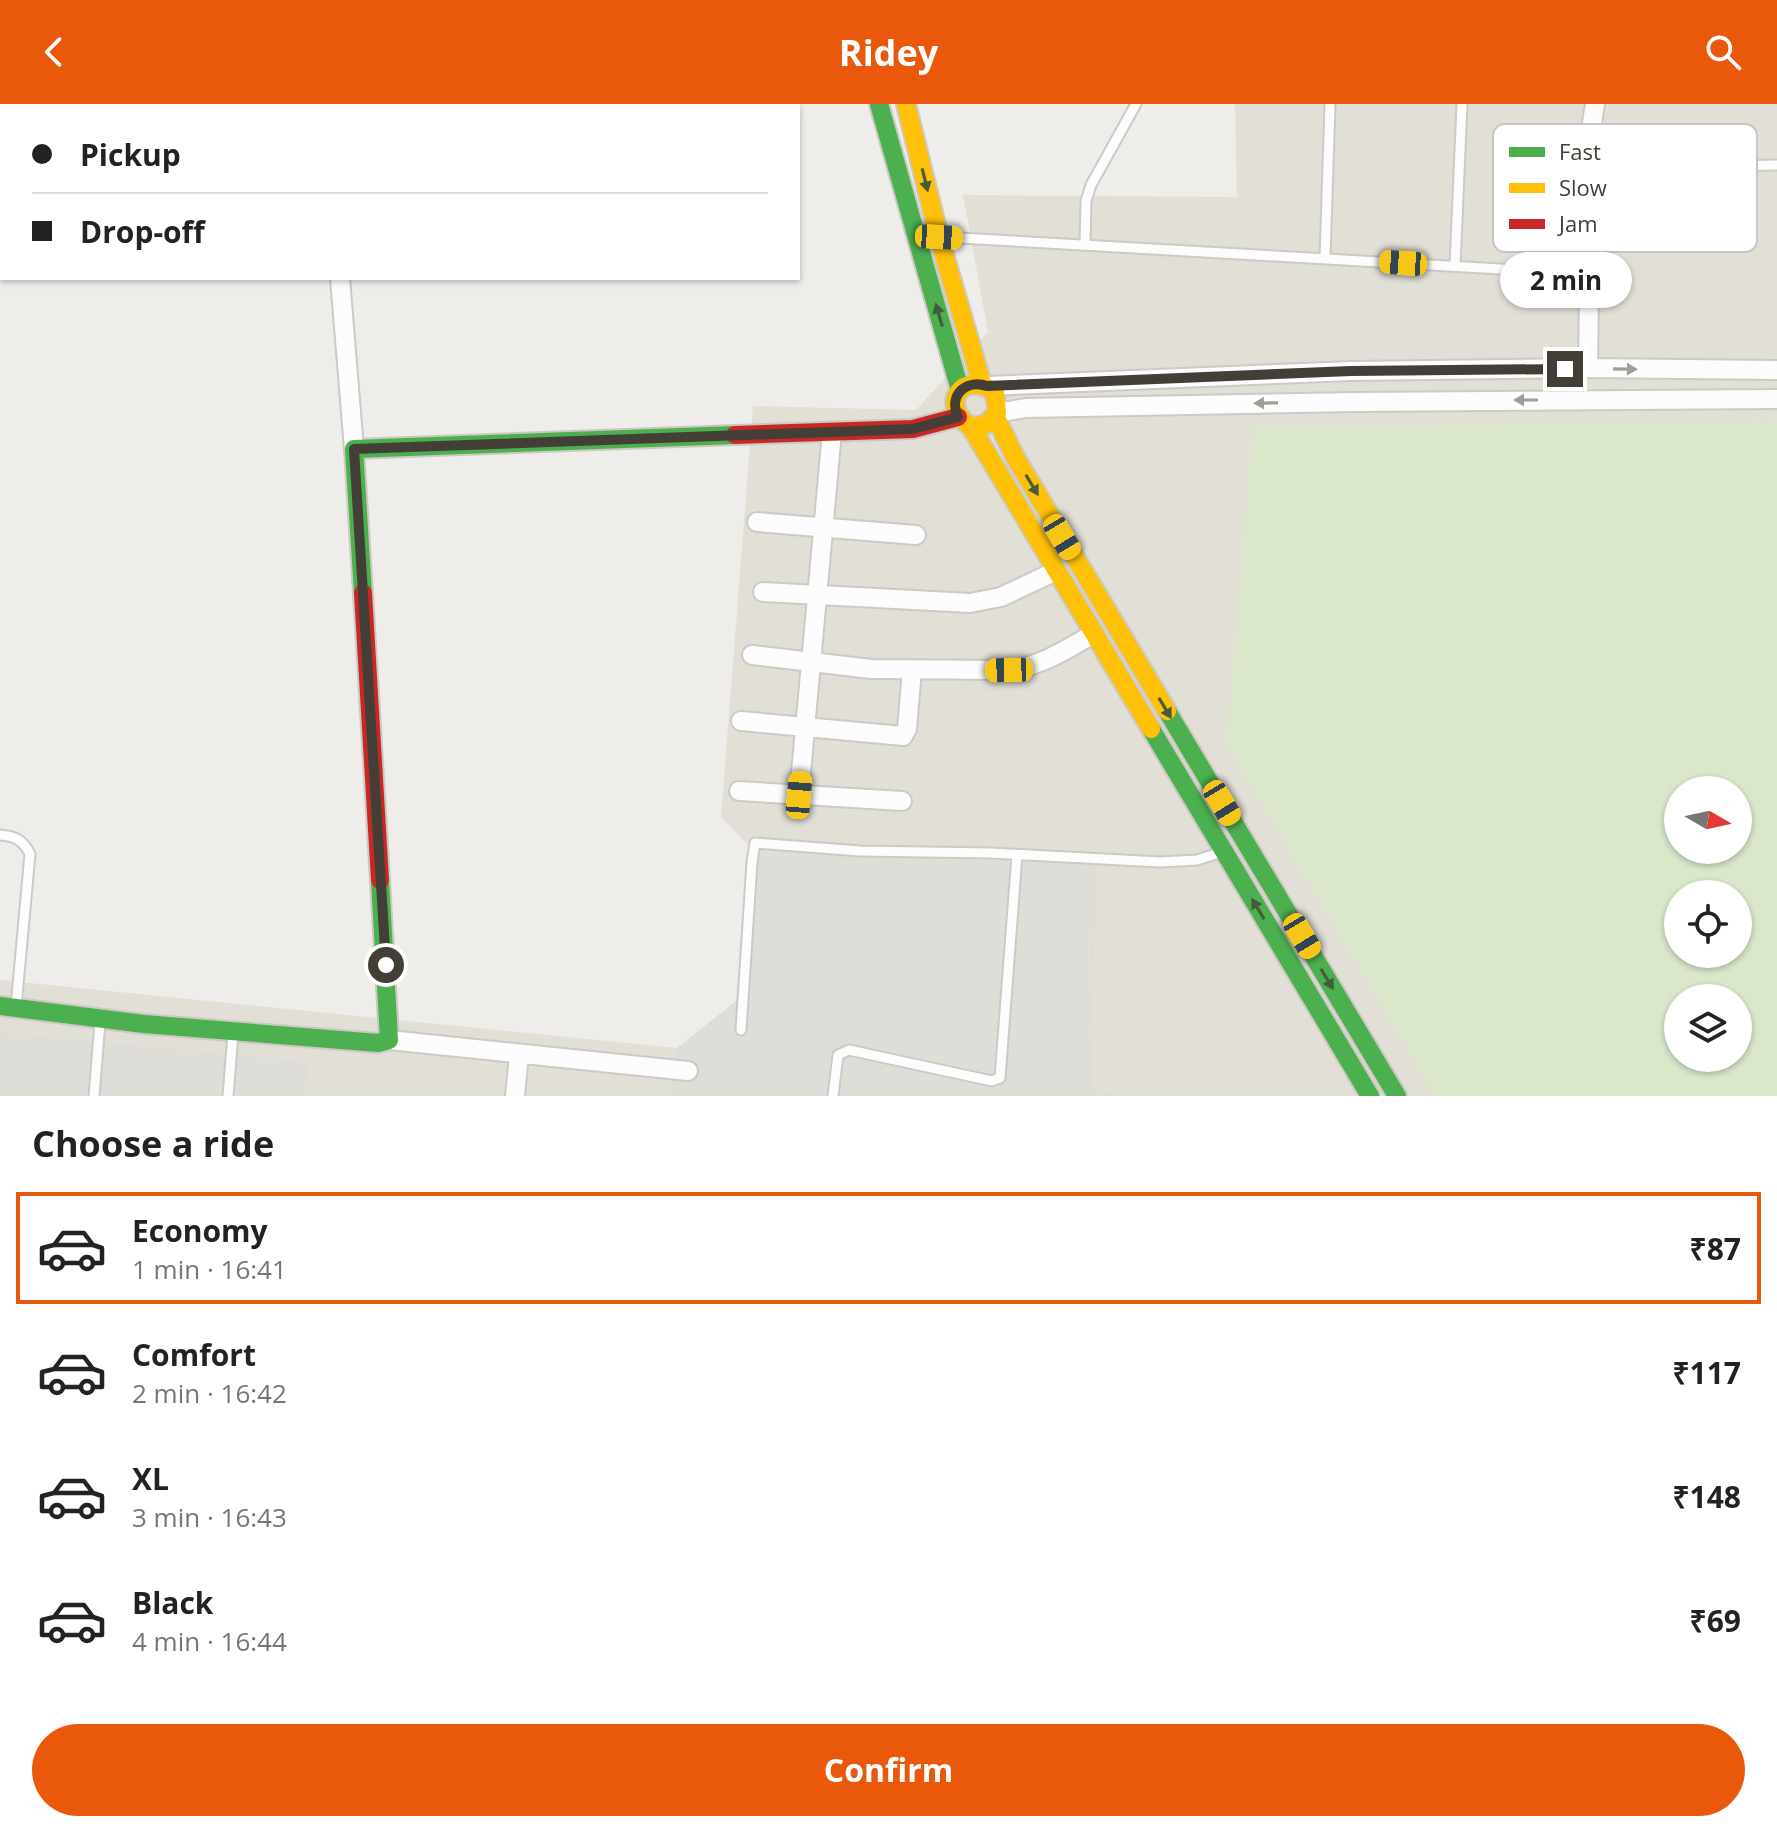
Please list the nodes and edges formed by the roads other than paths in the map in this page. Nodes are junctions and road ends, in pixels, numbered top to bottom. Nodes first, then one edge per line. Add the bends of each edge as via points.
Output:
1 (879, 104) edge
2 (906, 104) edge
3 (1136, 104) edge
4 (1330, 104) edge
5 (1462, 104) edge
6 (1595, 104) edge
7 (1594, 124) edge
8 (1757, 165) edge
9 (1777, 165) edge
10 (939, 237) junction
11 (1085, 244) junction
12 (1589, 252) edge
13 (1325, 258) junction
14 (1455, 266) junction
15 (1589, 274) junction
16 (340, 280) edge
17 (1588, 368) junction
18 (1777, 370) edge
19 (985, 385) junction
20 (960, 390) junction
21 (1777, 399) edge
22 (996, 414) junction
23 (964, 422) junction
24 (832, 432) junction
25 (354, 449) junction
26 (757, 522) dead end
27 (823, 529) junction
28 (916, 535) dead end
29 (1056, 571) junction
30 (763, 592) dead end
31 (817, 596) junction
32 (1093, 634) junction
33 (752, 655) dead end
34 (811, 662) junction
35 (912, 670) junction
36 (741, 721) dead end
37 (805, 728) junction
38 (739, 791) dead end
39 (799, 795) junction
40 (902, 801) dead end
41 (0, 835) edge
42 (1223, 851) junction
43 (1017, 855) junction
44 (8, 1006) edge
45 (100, 1018) junction
46 (741, 1030) dead end
47 (233, 1031) junction
48 (389, 1040) junction
49 (519, 1055) junction
50 (688, 1071) dead end
51 (94, 1096) edge
52 (228, 1096) edge
53 (515, 1096) edge
54 (833, 1096) edge
55 (1370, 1096) edge
56 (1397, 1096) edge

20 -> 1 main road
2 -> 10 main road
3 - 11 lane via 1091,185
4 - 13 lane
5 - 14 lane
6 - 7 street
8 - 9 lane
10 - 11 lane
10 - 19 main road
11 - 13 lane
12 - 15 street
13 - 14 lane
14 - 15 lane
15 - 17 street
16 - 25 street
17 -> 18 street
17 - 19 street
19 - 20 main road
19 - 22 main road via 995,393
20 - 23 main road via 954,406
21 -> 22 street via 1026,408
22 - 23 main road via 985,425
22 -> 56 main road via 1015,457
23 - 24 main road
23 - 29 main road
24 - 25 main road
24 - 27 street
25 - 48 main road
26 - 27 street
27 - 28 street
27 - 31 street
29 - 31 street via 986,602
29 - 32 main road
30 - 31 street
31 - 34 street
32 - 35 street via 1028,668
32 - 42 main road
33 - 34 street
34 - 35 street
34 - 37 street
35 - 37 street via 903,736
36 - 37 street
37 - 39 street
38 - 39 street
39 - 40 street
41 - 44 lane via 26,844 31,863
42 - 43 lane via 1179,862
55 -> 42 main road
43 - 46 lane via 755,843
43 - 54 lane via 1000,1078 992,1081 849,1050 838,1055
44 - 45 main road
45 - 47 main road
45 - 51 lane
47 - 48 main road
47 - 52 lane
48 - 49 street
49 - 50 street
49 - 53 street

